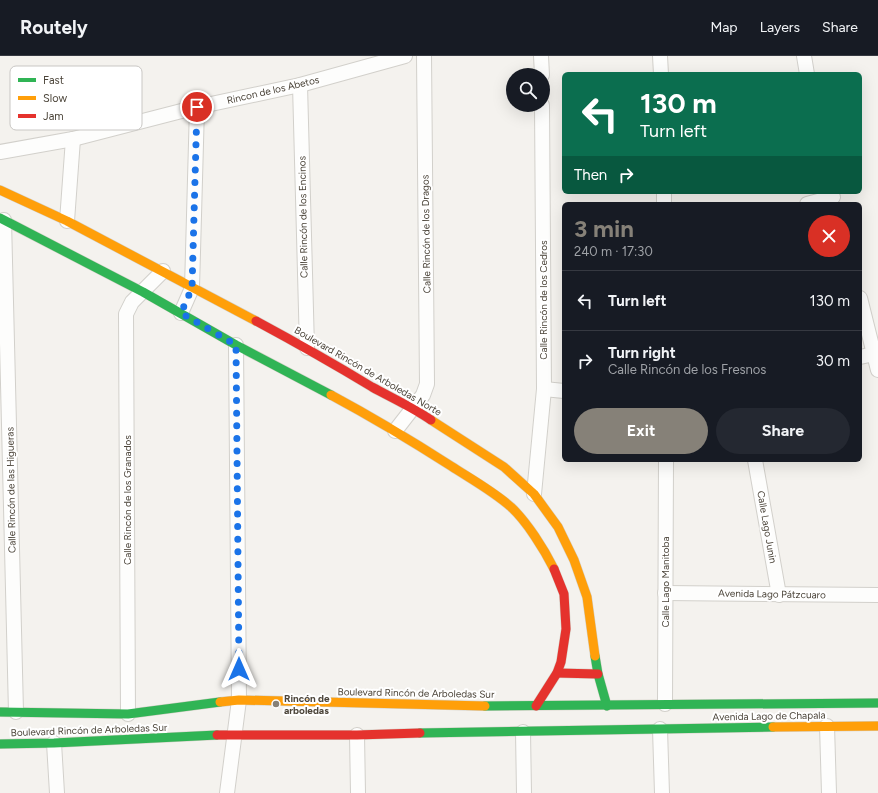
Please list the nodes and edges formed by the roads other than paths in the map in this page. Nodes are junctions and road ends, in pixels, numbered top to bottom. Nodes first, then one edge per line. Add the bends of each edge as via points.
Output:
1 (405, 56) edge
2 (424, 56) edge
3 (542, 56) edge
4 (660, 56) edge
5 (804, 56) edge
6 (542, 68) edge
7 (661, 72) edge
8 (807, 72) edge
9 (300, 85) junction
10 (197, 107) junction
11 (542, 112) edge
12 (142, 121) edge
13 (108, 130) edge
14 (73, 139) junction
15 (0, 152) edge
16 (0, 190) edge
17 (833, 198) edge
18 (816, 202) edge
19 (2, 219) edge
20 (67, 221) junction
21 (163, 272) junction
22 (192, 288) junction
23 (143, 292) junction
24 (862, 305) edge
25 (181, 313) junction
26 (236, 345) junction
27 (306, 348) junction
28 (877, 354) edge
29 (862, 357) edge
30 (878, 370) edge
31 (544, 389) junction
32 (562, 391) edge
33 (413, 408) junction
34 (395, 431) junction
35 (666, 462) edge
36 (755, 462) edge
37 (534, 494) junction
38 (665, 592) junction
39 (779, 595) junction
40 (878, 595) edge
41 (557, 673) junction
42 (598, 674) junction
43 (239, 700) junction
44 (878, 703) edge
45 (665, 704) junction
46 (536, 706) junction
47 (606, 706) junction
48 (0, 712) edge
49 (16, 712) junction
50 (128, 714) junction
51 (827, 726) junction
52 (878, 726) edge
53 (660, 729) junction
54 (523, 732) junction
55 (234, 734) junction
56 (356, 735) junction
57 (54, 743) junction
58 (0, 744) edge
59 (57, 793) edge
60 (227, 793) edge
61 (358, 793) edge
62 (524, 793) edge
63 (662, 793) edge
64 (829, 793) edge

1 - 9 street, Rincon de los Abetos
2 - 33 street, Calle Rincón de los Dragos via 427,384 423,395
3 - 6 street
4 - 7 street
5 - 8 street
9 - 10 street, Rincon de los Abetos
9 - 27 street, Calle Rincón de los Encinos
10 - 12 street, Rincon de los Abetos
10 - 22 street
11 - 31 street, Calle Rincón de los Cedros
13 - 14 street, Rincon de los Abetos
14 - 15 street, Rincon de los Abetos
14 - 20 street
16 - 20 street, Boulevard Rincón de Arboledas Norte
17 - 18 street
19 - 23 street
19 - 49 street, Calle Rincón de las Higueras
20 - 21 street, Boulevard Rincón de Arboledas Norte
21 - 22 street, Boulevard Rincón de Arboledas Norte
21 - 23 street, Calle Rincón de los Granados
22 - 25 street
22 - 27 street, Boulevard Rincón de Arboledas Norte
23 - 25 street
23 - 50 street, Calle Rincón de los Granados via 132,302 126,314
24 - 28 street
25 - 26 street
26 - 34 street via 364,409
26 - 43 street
27 - 33 street, Boulevard Rincón de Arboledas Norte via 373,391
28 - 29 street
28 - 30 street
31 - 32 street
31 - 37 street, Calle Rincón de los Cedros
33 - 34 street, Calle Rincón de los Dragos
33 - 37 street, Boulevard Rincón de Arboledas Norte via 504,467
34 - 41 street via 492,492 527,524 553,567 564,594 566,629
35 - 38 street, Calle Lago Manitoba
36 - 39 street, Calle Lago Junin
37 - 42 street, Boulevard Rincón de Arboledas Norte via 558,527 574,560 587,598
38 - 39 street, Avenida Lago Pátzcuaro
38 - 45 street, Calle Lago Manitoba
39 - 40 street, Avenida Lago Pátzcuaro
41 - 42 street
41 - 46 street
42 - 47 street, Boulevard Rincón de Arboledas Norte
43 - 46 street, Boulevard Rincón de Arboledas Sur via 503,709
43 - 50 street, Boulevard Rincón de Arboledas Sur
43 - 55 street
44 - 45 street, Avenida Lago de Chapala
45 - 47 street, Boulevard Rincón de Arboledas Sur
46 - 47 street, Boulevard Rincón de Arboledas Sur
48 - 49 street, Boulevard Rincón de Arboledas Sur
49 - 50 street, Boulevard Rincón de Arboledas Sur
51 - 52 street, Avenida Lago de Chapala
51 - 53 street, Avenida Lago de Chapala
51 - 64 street
53 - 54 street, Boulevard Rincón de Arboledas Sur
53 - 63 street
54 - 56 street, Boulevard Rincón de Arboledas Sur via 502,728
54 - 62 street
55 - 56 street, Boulevard Rincón de Arboledas Sur
55 - 57 street, Boulevard Rincón de Arboledas Sur
55 - 60 street
56 - 61 street
57 - 58 street, Boulevard Rincón de Arboledas Sur
57 - 59 street

